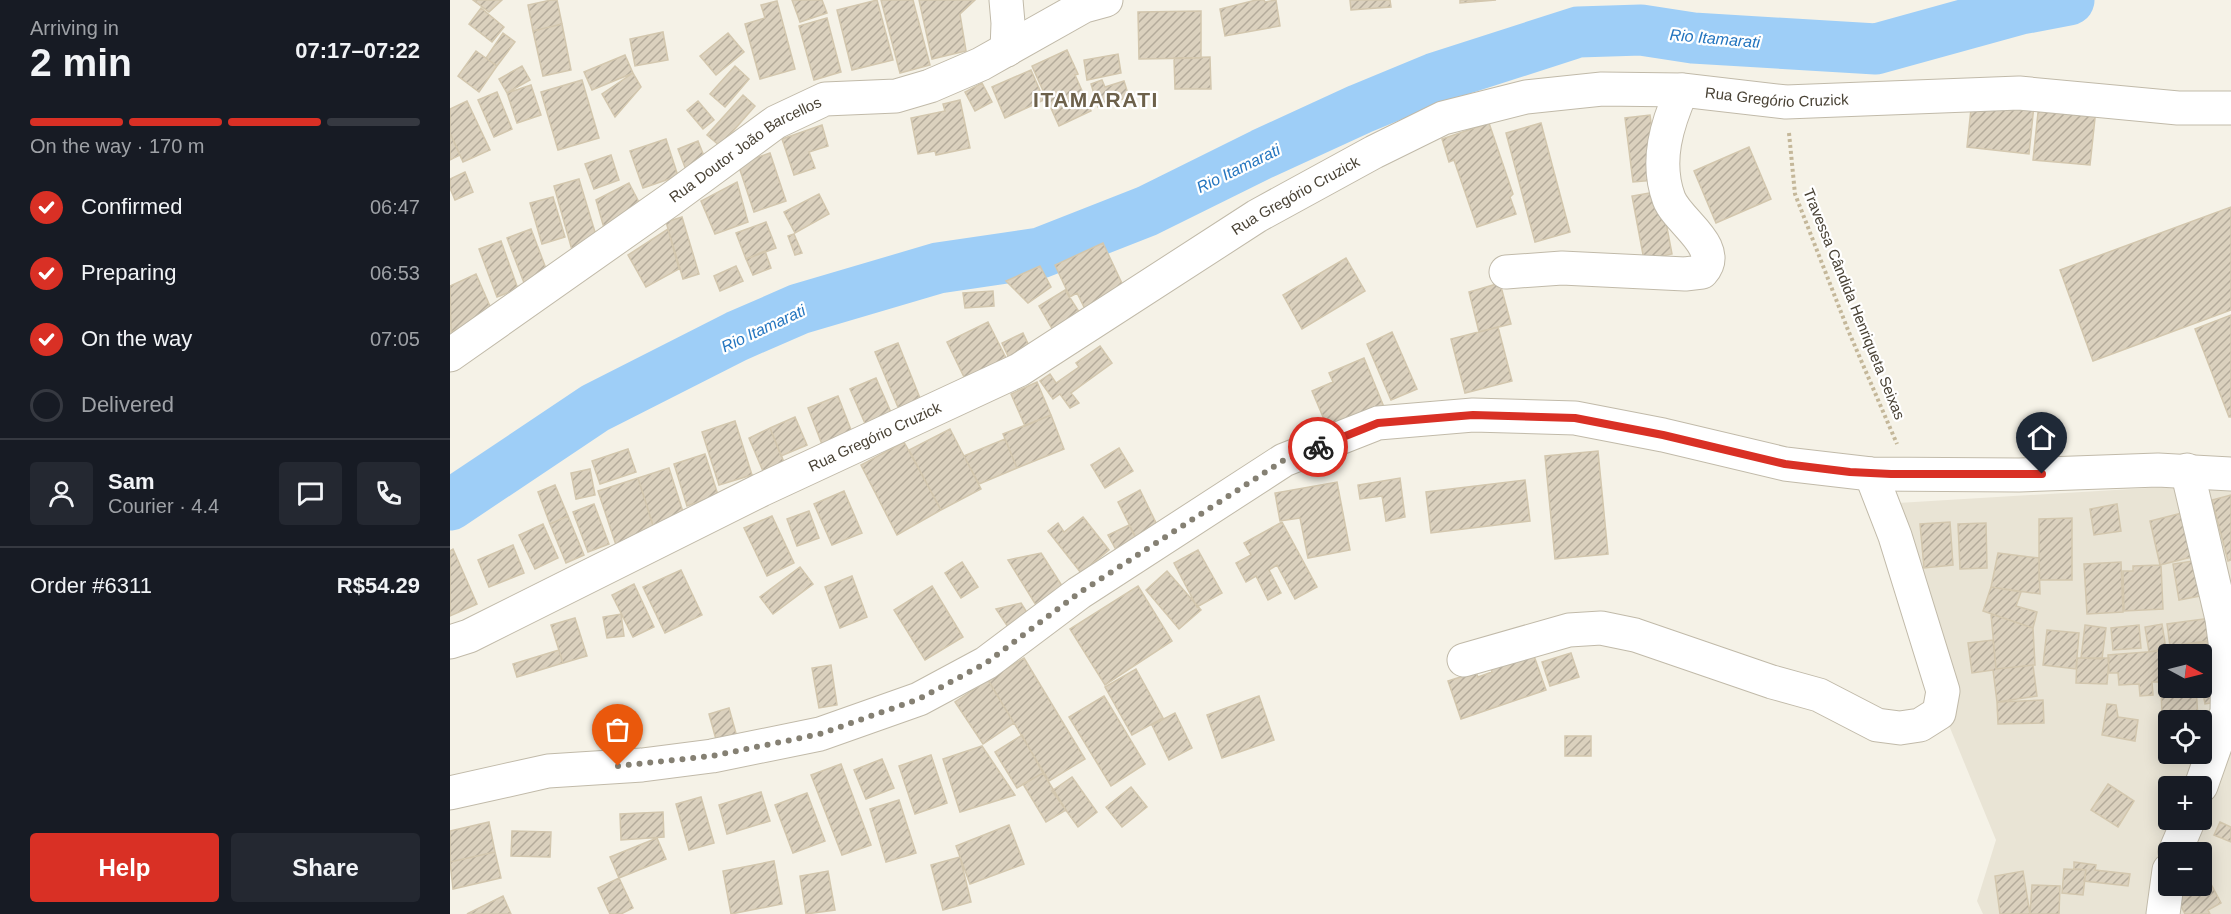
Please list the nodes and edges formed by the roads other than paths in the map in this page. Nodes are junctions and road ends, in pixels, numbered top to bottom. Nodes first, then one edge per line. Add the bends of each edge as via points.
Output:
1 (1006, 0) edge
2 (1106, 0) edge
3 (1007, 50) junction
4 (1682, 90) junction
5 (2231, 108) edge
6 (1506, 272) dead end
7 (450, 355) edge
8 (2187, 470) junction
9 (1871, 474) junction
10 (2231, 474) edge
11 (450, 642) edge
12 (1464, 660) dead end
13 (2205, 776) edge
14 (450, 793) edge
15 (2165, 896) edge
16 (2163, 914) edge

1 - 3 street
2 - 3 street, Rua Doutor João Barcellos via 1084,6
3 - 7 street, Rua Doutor João Barcellos via 930,86 896,96 825,99 776,122
4 - 5 street, Rua Gregório Cruzick via 1786,102 2019,93 2178,108
4 - 6 street via 1664,142 1663,170 1669,200 1708,249 1708,266 1702,272 1685,274 1562,268
4 - 11 street, Rua Gregório Cruzick via 1602,89 1526,97 1443,118 1257,216 1019,370 761,490
8 - 9 street
8 - 10 street
8 - 13 street via 2222,619 2228,664 2227,712
9 - 12 street via 1895,536 1943,691 1939,713 1920,725 1877,725 1820,695 1635,635 1601,628 1569,630
9 - 14 street via 1785,464 1575,418 1473,415 1378,423 1284,460 1079,593 986,663 919,699 820,734 712,756 548,771
15 - 16 street

